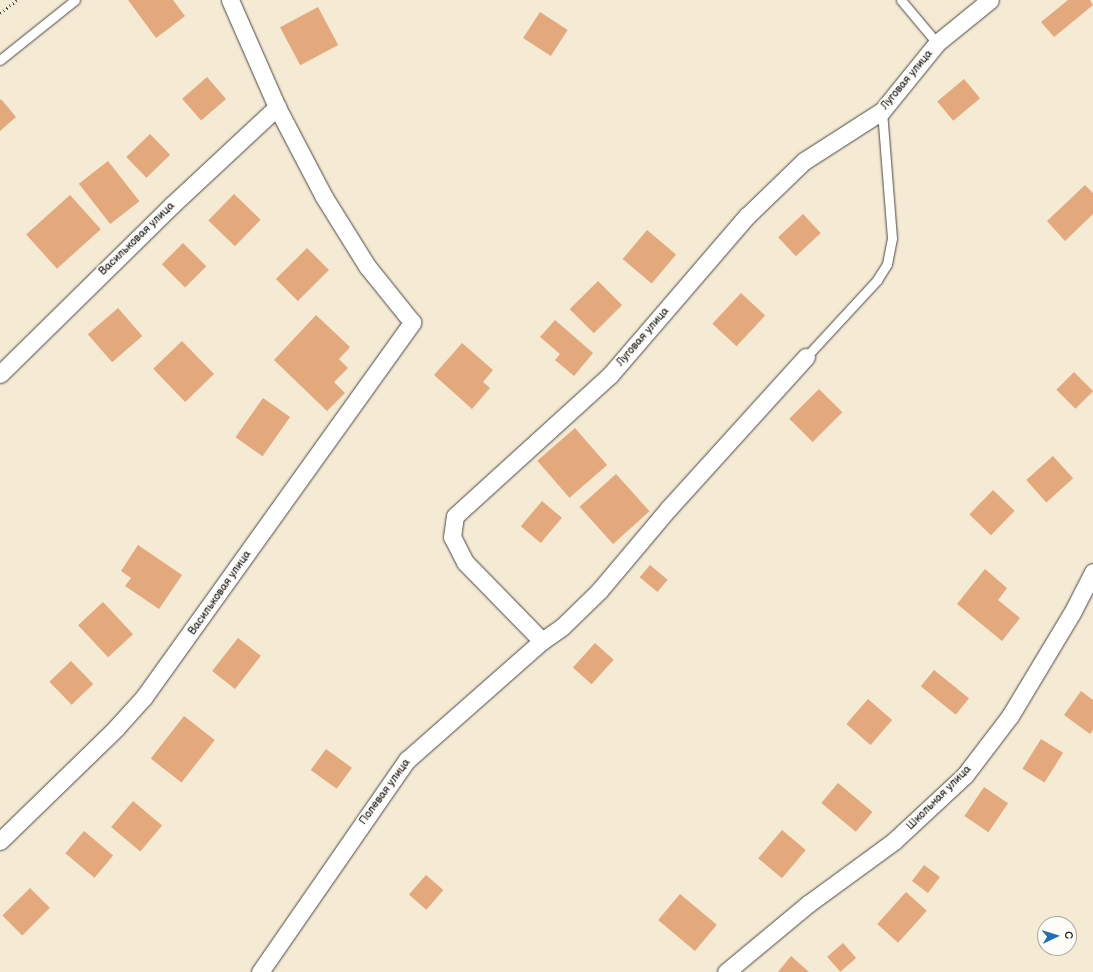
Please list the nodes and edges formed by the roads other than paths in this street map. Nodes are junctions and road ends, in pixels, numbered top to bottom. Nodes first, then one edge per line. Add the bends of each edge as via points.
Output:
1 (75, 0) edge
2 (230, 0) edge
3 (901, 0) edge
4 (990, 0) edge
5 (937, 42) junction
6 (0, 60) edge
7 (277, 107) junction
8 (882, 111) junction
9 (806, 358) joint
10 (0, 374) edge
11 (1093, 572) edge
12 (542, 641) junction
13 (0, 841) edge
14 (260, 972) edge
15 (726, 972) edge

1 - 6 lane
2 - 7 street
3 - 5 lane
4 - 5 street, Луговая улица
5 - 8 street, Луговая улица
7 - 10 street, Васильковая улица via 166,211
7 - 13 street, Васильковая улица via 324,197 367,266 412,322 144,697 116,728
8 - 9 lane via 892,238 887,264 877,280
8 - 12 street, Луговая улица via 804,161 747,216 610,375 455,516 452,537 465,562
9 - 12 street, Полевая улица via 598,591 562,627
11 - 15 street, Школьная улица via 1072,613 1010,716 965,775 894,841 808,904
12 - 14 street, Полевая улица via 407,760

